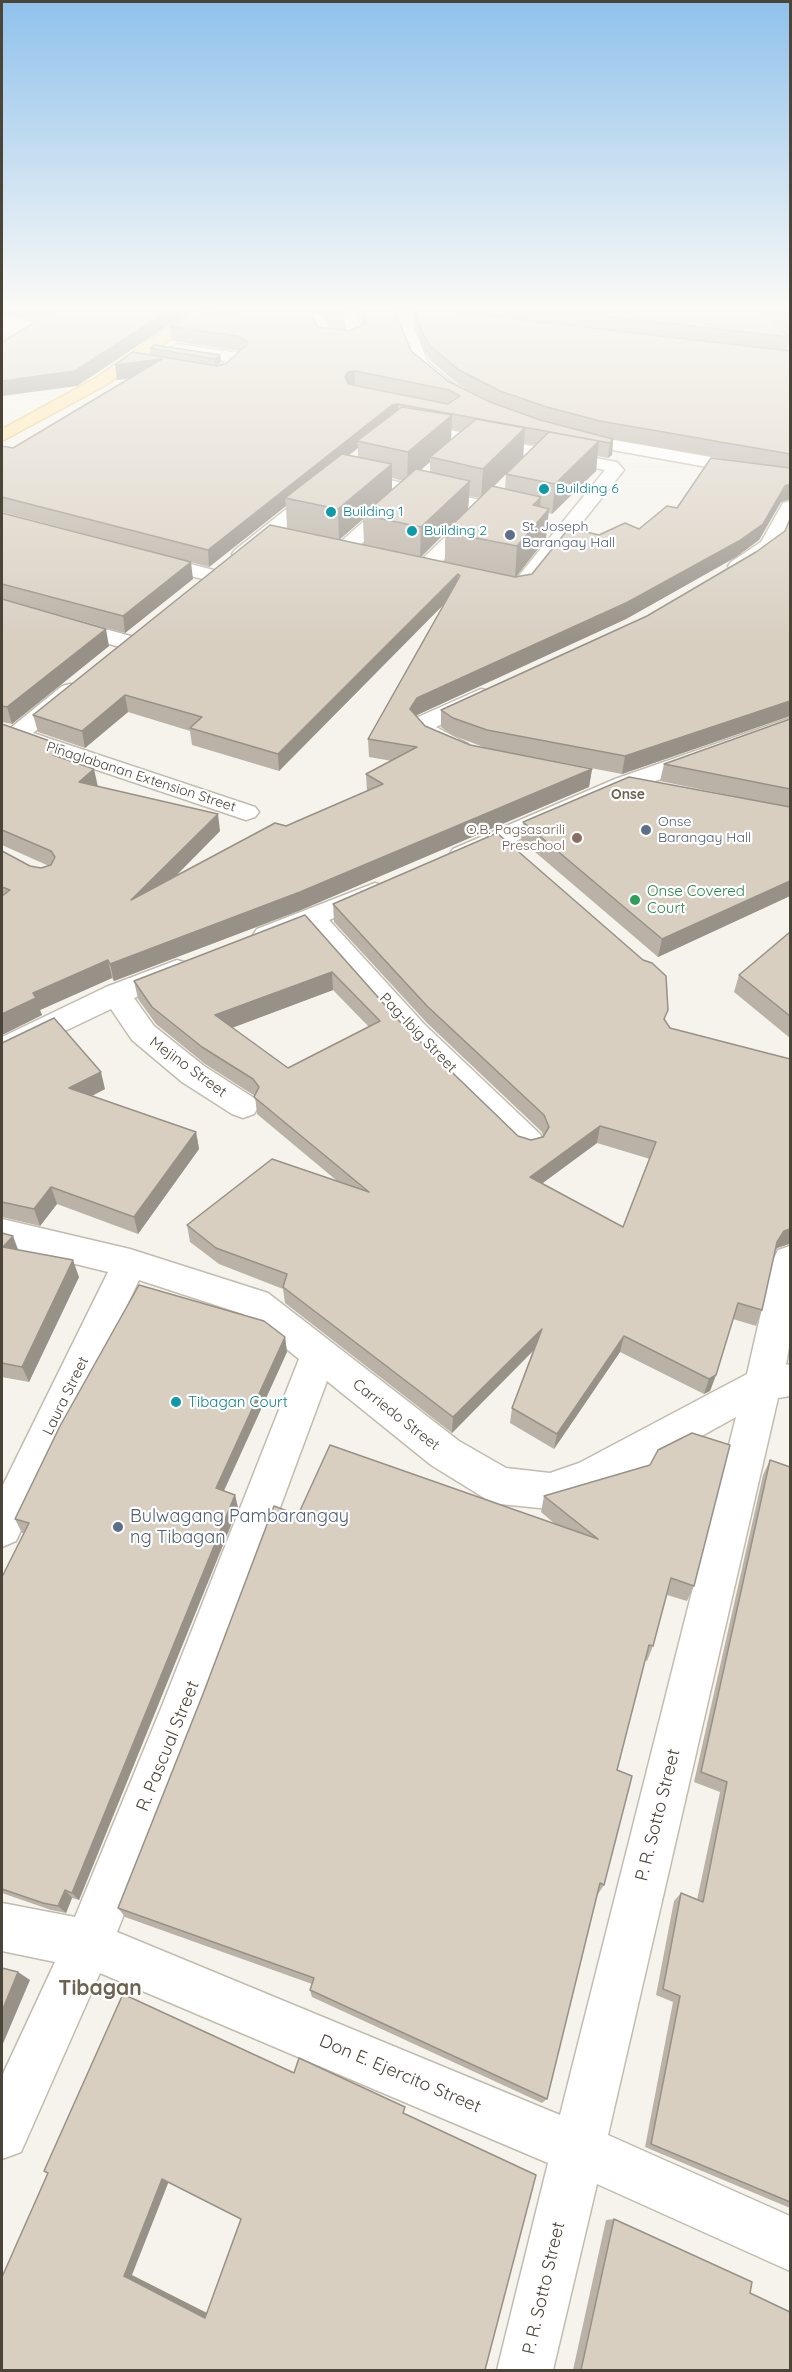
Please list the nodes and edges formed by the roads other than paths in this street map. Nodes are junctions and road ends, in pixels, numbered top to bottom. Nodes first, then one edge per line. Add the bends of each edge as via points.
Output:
1 (31, 422) edge
2 (390, 434) edge
3 (564, 435) edge
4 (2, 436) edge
5 (470, 440) junction
6 (453, 454) edge
7 (541, 454) junction
8 (357, 462) edge
9 (525, 469) edge
10 (340, 475) junction
11 (427, 476) edge
12 (790, 477) edge
13 (410, 490) junction
14 (502, 492) edge
15 (486, 507) junction
16 (790, 507) edge
17 (571, 526) junction
18 (266, 535) junction
19 (292, 538) edge
20 (769, 546) junction
21 (134, 555) edge
22 (366, 555) edge
23 (790, 555) edge
24 (401, 562) edge
25 (424, 568) junction
26 (446, 572) edge
27 (724, 575) edge
28 (213, 576) junction
29 (469, 577) edge
30 (191, 594) edge
31 (2, 607) edge
32 (148, 629) edge
33 (130, 643) junction
34 (112, 658) edge
35 (86, 679) edge
36 (496, 689) edge
37 (790, 725) edge
38 (9, 733) edge
39 (480, 756) edge
40 (580, 775) edge
41 (624, 783) junction
42 (669, 792) edge
43 (246, 812) dead end
44 (435, 866) edge
45 (403, 880) edge
46 (312, 918) junction
47 (246, 944) edge
48 (202, 961) edge
49 (116, 994) junction
50 (2, 1050) edge
51 (243, 1106) dead end
52 (529, 1143) edge
53 (2, 1233) edge
54 (790, 1260) edge
55 (130, 1263) junction
56 (319, 1354) junction
57 (777, 1382) edge
58 (2, 1528) edge
59 (2, 1927) edge
60 (88, 1944) junction
61 (2, 2133) edge
62 (576, 2148) junction
63 (790, 2244) edge
64 (525, 2370) edge

1 - 4 main road
2 - 5 street via 403,426
3 - 12 street
5 - 6 street
5 - 7 street
7 - 9 street
7 - 17 street via 611,466 615,470
8 - 10 street
10 - 13 street
10 - 18 street
11 - 13 street
13 - 15 street
13 - 22 street via 334,547
14 - 15 street
15 - 17 street
15 - 25 street
16 - 20 street
17 - 29 street via 522,585
18 - 19 street
18 - 28 street
20 - 23 street
20 - 27 street
21 - 28 street
24 - 25 street
25 - 26 street
28 - 30 street
31 - 33 street
32 - 33 street
33 - 34 street
35 - 38 street
36 - 39 street via 426,722 423,728 450,746
37 - 41 street
38 - 43 street, Pinaglabanan Extension Street
40 - 41 street
41 - 42 street
41 - 44 street via 510,847
45 - 46 street
46 - 47 street
46 - 52 street, Pag-Ibig Street via 414,1032
48 - 49 street
49 - 50 street
49 - 51 street, Mejino Street via 143,1033 193,1074
53 - 55 street, Carriedo Street
54 - 57 street, P. R. Sotto Street
55 - 56 street, Carriedo Street via 255,1303
55 - 58 street, Laura Street
56 - 57 street, Carriedo Street via 445,1453 500,1486 550,1491 590,1477
56 - 60 street, R. Pascual Street
57 - 62 street, P. R. Sotto Street
59 - 60 street, Don E. Ejercito Street
60 - 61 street, R. Pascual Street
60 - 62 street, Don E. Ejercito Street
62 - 63 street, Don E. Ejercito Street
62 - 64 street, P. R. Sotto Street

